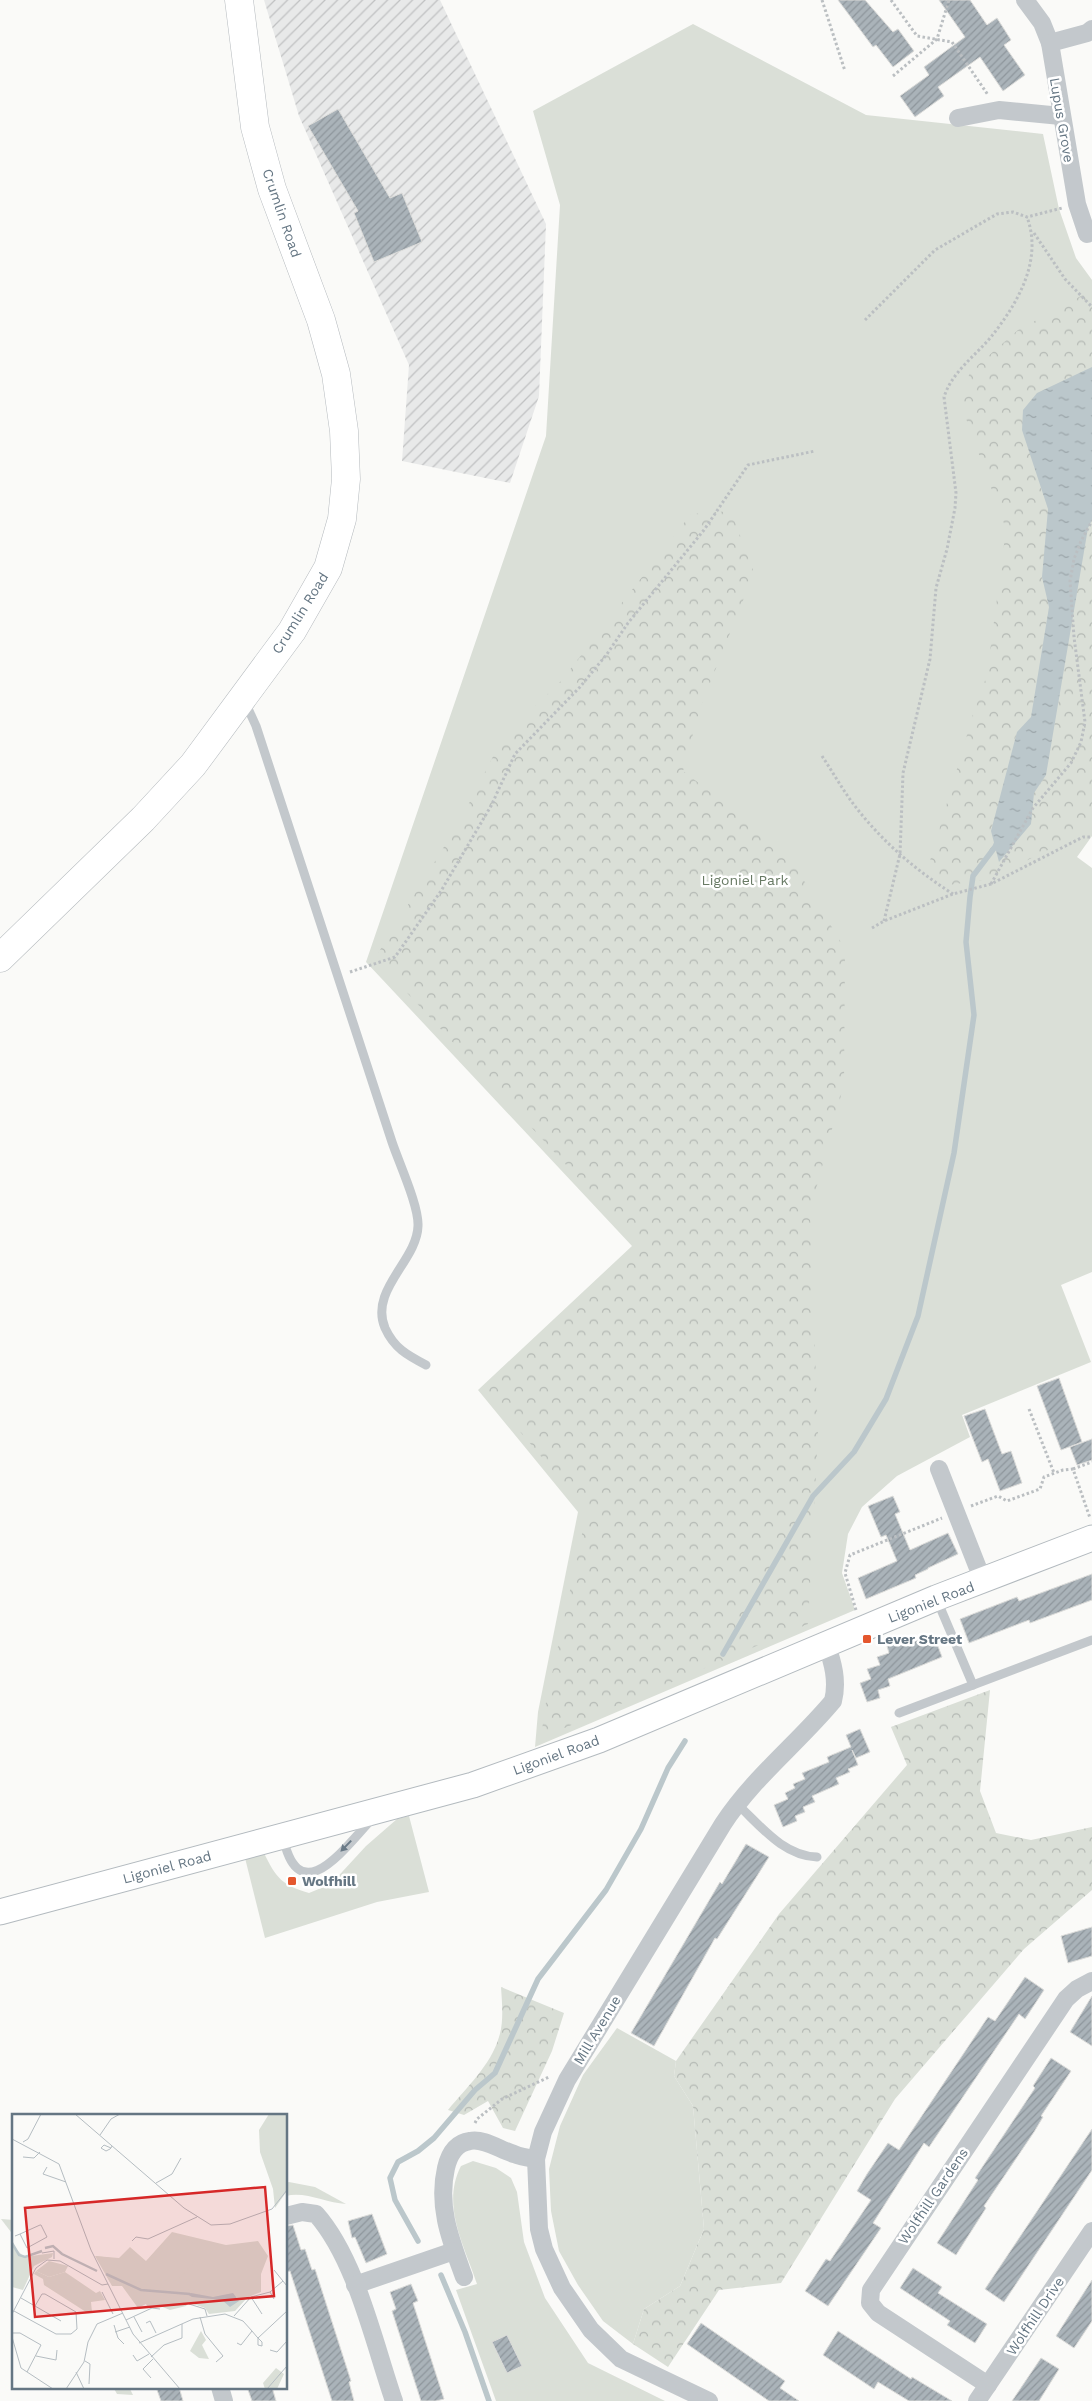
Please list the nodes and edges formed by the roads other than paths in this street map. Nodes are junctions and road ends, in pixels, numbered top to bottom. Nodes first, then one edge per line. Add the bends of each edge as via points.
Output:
1 (239, 0) edge
2 (1025, 0) edge
3 (1092, 29) edge
4 (1050, 43) junction
5 (1061, 116) junction
6 (958, 118) dead end
7 (1090, 237) edge
8 (243, 699) junction
9 (0, 958) edge
10 (426, 1364) dead end
11 (939, 1469) dead end
12 (1091, 1528) edge
13 (983, 1581) junction
14 (936, 1598) junction
15 (1092, 1640) edge
16 (826, 1644) junction
17 (973, 1685) junction
18 (899, 1713) dead end
19 (737, 1804) junction
20 (379, 1810) junction
21 (282, 1836) junction
22 (817, 1857) dead end
23 (0, 1912) edge
24 (1092, 1981) edge
25 (536, 2159) junction
26 (288, 2216) edge
27 (1092, 2231) edge
28 (454, 2251) junction
29 (464, 2277) dead end
30 (355, 2285) junction
31 (988, 2385) junction
32 (220, 2388) edge
33 (224, 2401) edge
34 (394, 2401) edge
35 (709, 2401) edge
36 (978, 2401) edge

1 - 8 main road, Crumlin Road via 255,127 272,189 321,320 336,374 344,431 346,478 342,519 328,568 292,631
2 - 4 street, Lupus Grove via 1042,23
3 - 4 street
4 - 5 street, Lupus Grove
5 - 6 street via 999,110
5 - 7 street, Lupus Grove via 1077,204
8 - 9 main road, Crumlin Road via 193,765 143,819
8 - 10 lane via 256,726 415,1206 416,1241 388,1289 383,1302 383,1323 390,1340 403,1354
11 - 13 street
12 - 13 street, Ligoniel Road
13 - 14 street, Ligoniel Road
14 - 16 street, Ligoniel Road
14 - 17 lane
15 - 17 lane
16 - 19 street, Mill Avenue via 835,1674 833,1701
16 - 20 street, Ligoniel Road via 599,1740 473,1785
17 - 18 lane
19 - 22 lane via 788,1850
19 - 25 street, Mill Avenue via 572,2070 554,2104
20 - 21 street, Ligoniel Road
20 -> 21 lane via 333,1859 315,1872 307,1873 292,1865
21 - 23 street, Ligoniel Road
24 - 31 street, Wolfhill Gardens via 1077,1988 1066,1999 872,2290 870,2303 878,2313
25 - 28 street via 470,2141 451,2153 442,2203
25 - 35 street, Mill Avenue via 539,2229 544,2249 562,2288 591,2330 622,2358
26 - 30 street via 302,2212 316,2214 336,2242
27 - 31 street, Wolfhill Drive
28 - 29 street
28 - 30 street
30 - 34 street
31 - 36 street, Wolfhill Drive
32 - 33 street

